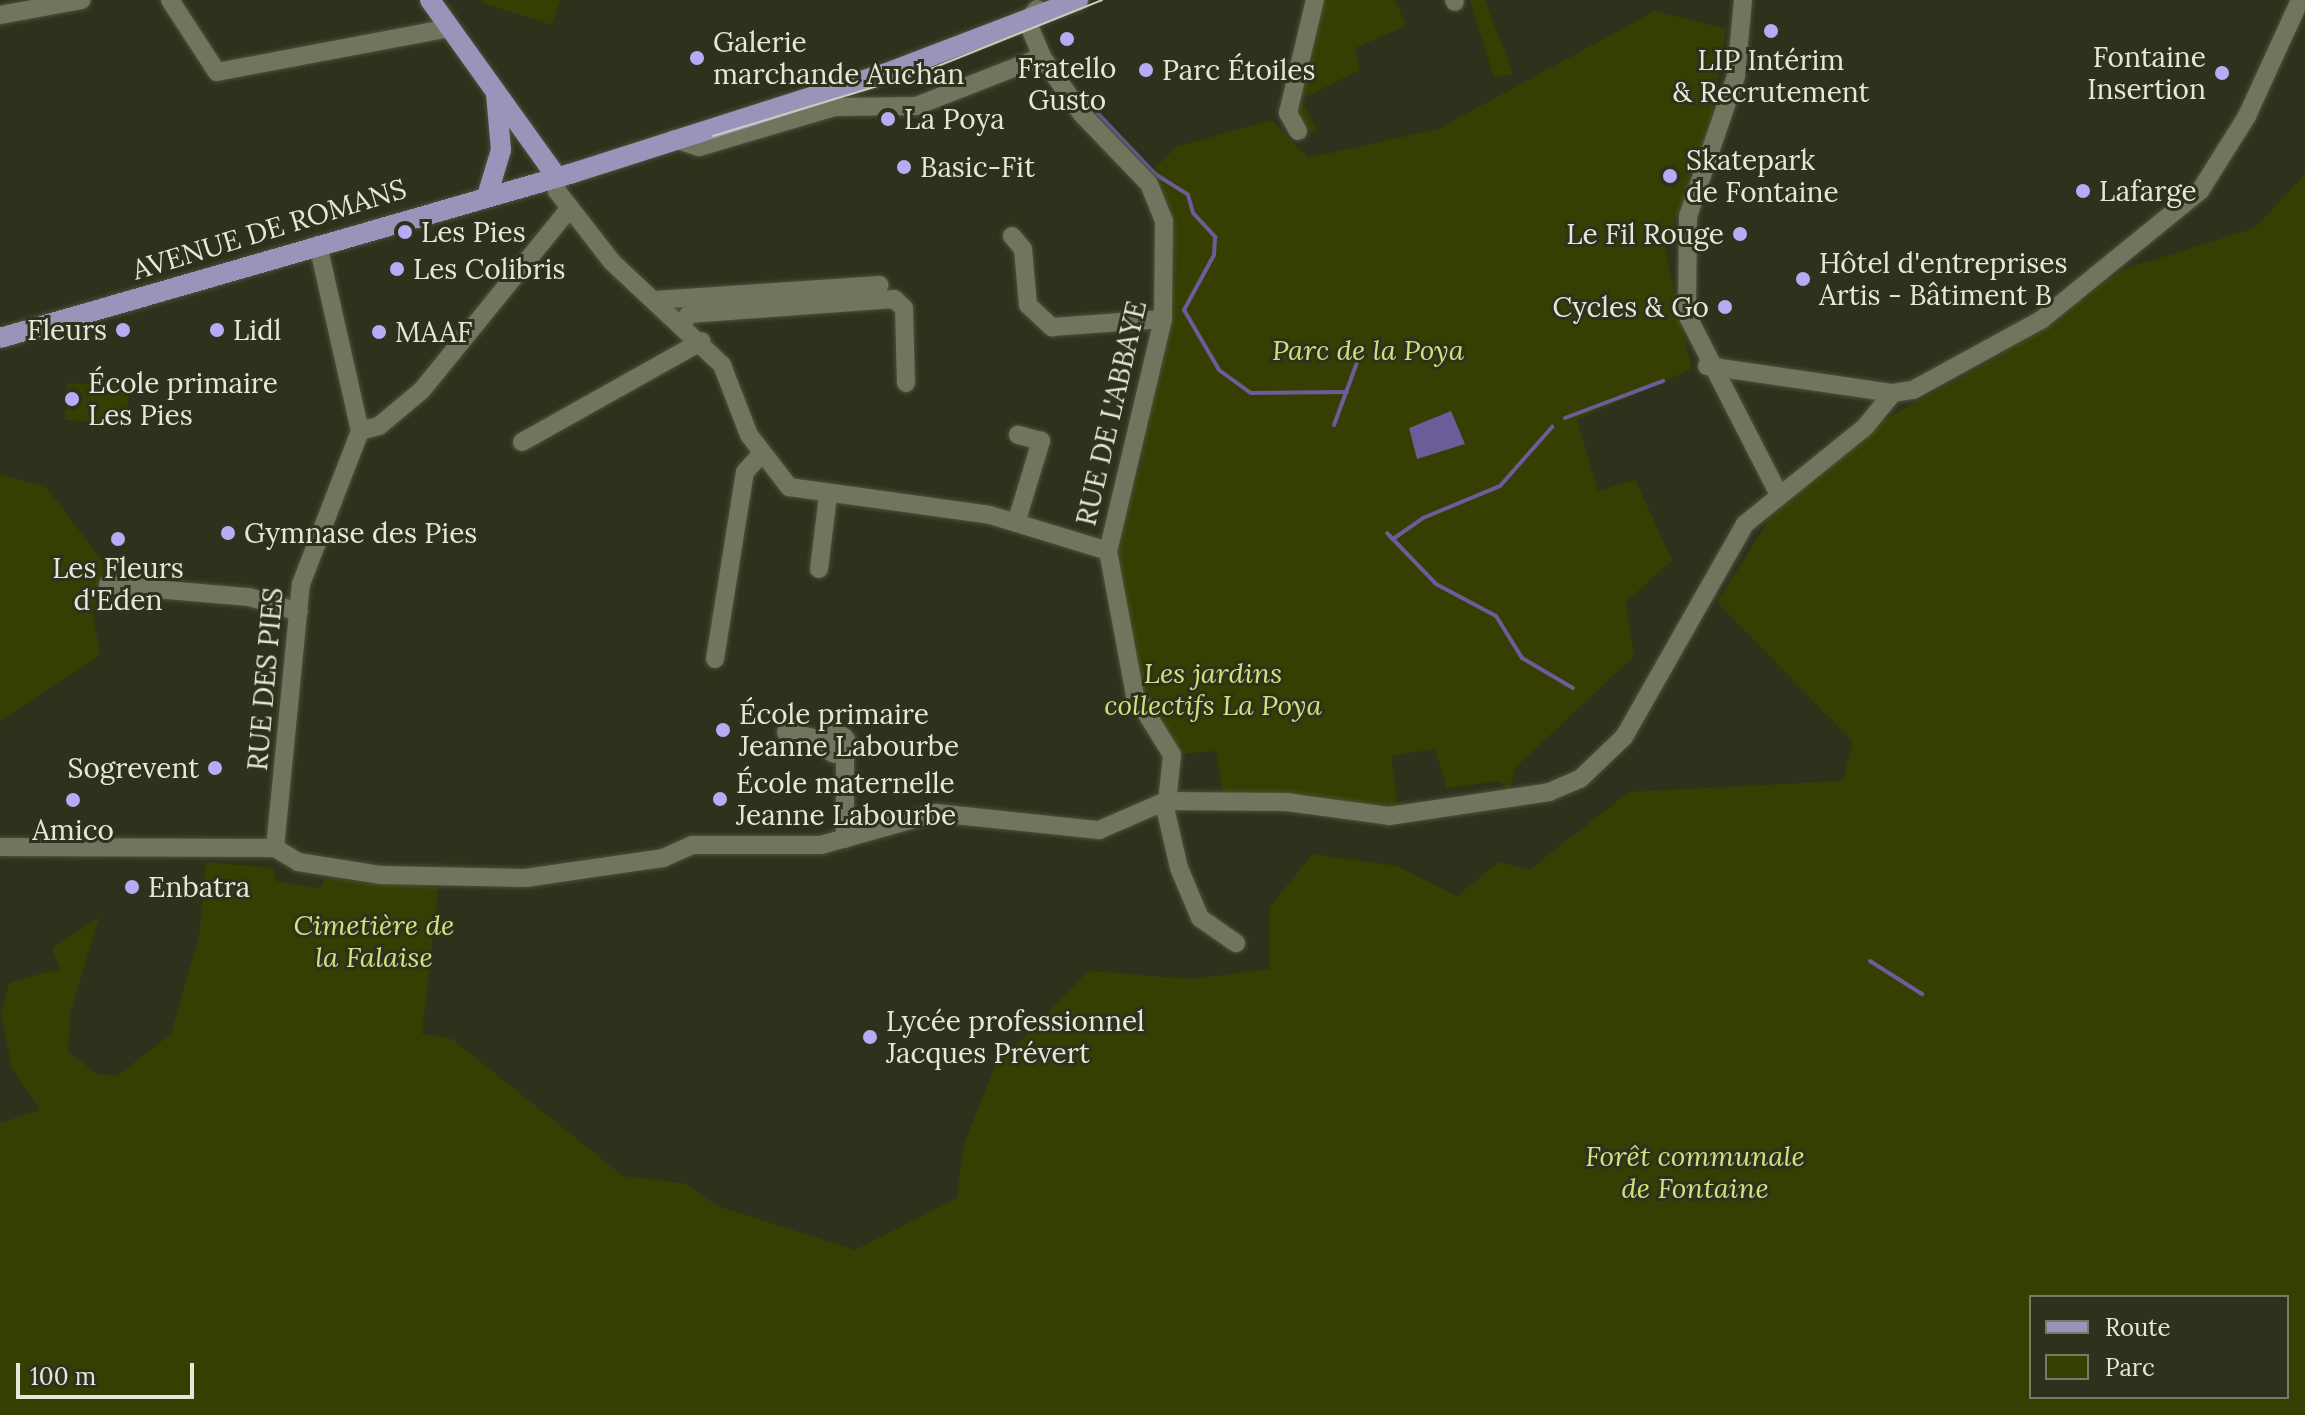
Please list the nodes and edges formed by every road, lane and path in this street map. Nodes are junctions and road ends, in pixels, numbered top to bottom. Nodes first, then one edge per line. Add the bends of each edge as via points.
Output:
1 (82, 0) edge
2 (170, 0) edge
3 (430, 0) edge
4 (1078, 0) edge
5 (1315, 0) edge
6 (1743, 0) edge
7 (2300, 0) edge
8 (1046, 2) edge
9 (0, 15) edge
10 (1027, 21) junction
11 (445, 29) junction
12 (1042, 57) junction
13 (496, 94) junction
14 (1298, 131) dead end
15 (674, 139) junction
16 (554, 173) junction
17 (488, 193) junction
18 (570, 208) junction
19 (1012, 236) dead end
20 (318, 245) junction
21 (880, 285) dead end
22 (655, 300) junction
23 (1163, 319) junction
24 (682, 324) junction
25 (0, 338) edge
26 (702, 341) junction
27 (1707, 366) junction
28 (906, 383) dead end
29 (1893, 393) junction
30 (360, 431) junction
31 (1018, 435) dead end
32 (522, 442) dead end
33 (761, 454) junction
34 (1777, 491) junction
35 (828, 496) junction
36 (1017, 520) junction
37 (1108, 551) junction
38 (819, 569) dead end
39 (108, 585) dead end
40 (300, 593) junction
41 (276, 602) junction
42 (299, 612) junction
43 (715, 659) dead end
44 (786, 732) dead end
45 (1166, 801) junction
46 (845, 839) junction
47 (0, 847) edge
48 (275, 848) junction
49 (1236, 943) dead end

1 - 9 street
2 - 11 street via 217,72
3 - 11 main road
4 - 10 main road
5 - 14 street via 1288,113
6 - 27 street via 1736,76 1685,235 1687,315
7 - 29 street via 2247,116 2200,191 2041,320 1913,390
8 - 10 street
8 - 16 main road via 846,75 561,161
10 - 12 street, RUE DE L'ABBAYE
10 - 15 main road
11 - 13 main road
12 - 15 street via 916,106 835,107 699,147
12 - 23 street, RUE DE L'ABBAYE via 1156,197 1168,269
13 - 16 main road
13 - 17 main road via 501,150
15 - 16 main road
16 - 17 main road, AVENUE DE ROMANS
16 - 18 street
17 - 20 main road, AVENUE DE ROMANS
18 - 22 street
18 - 30 street via 422,390 379,426
19 - 23 street via 1023,249 1028,305 1052,327
20 - 25 main road, AVENUE DE ROMANS
20 - 30 street
21 - 22 street
22 - 24 street
23 - 37 street, RUE DE L'ABBAYE
24 - 26 street
24 - 28 street via 689,314 894,299 904,308
26 - 32 street
26 - 33 street via 722,365
27 - 29 street
27 - 34 street
29 - 34 street via 1865,427
30 - 40 street, RUE DES PIES via 325,509
31 - 36 street via 1047,434
33 - 35 street via 789,487
33 - 43 street via 745,472
34 - 45 street via 1745,524 1624,737 1580,779 1520,797 1389,816 1286,802
35 - 36 street via 896,497
35 - 38 street
36 - 37 street
37 - 45 street, RUE DE L'ABBAYE via 1135,695 1172,755
39 - 41 street
40 - 41 street
40 - 42 street, RUE DES PIES
41 - 42 street
42 - 48 street, RUE DES PIES
44 - 46 street via 837,746
45 - 46 street via 1099,830 936,813
45 - 49 street via 1196,912
46 - 48 street via 802,845 692,845 678,855 525,878 436,879 298,862
47 - 48 street

